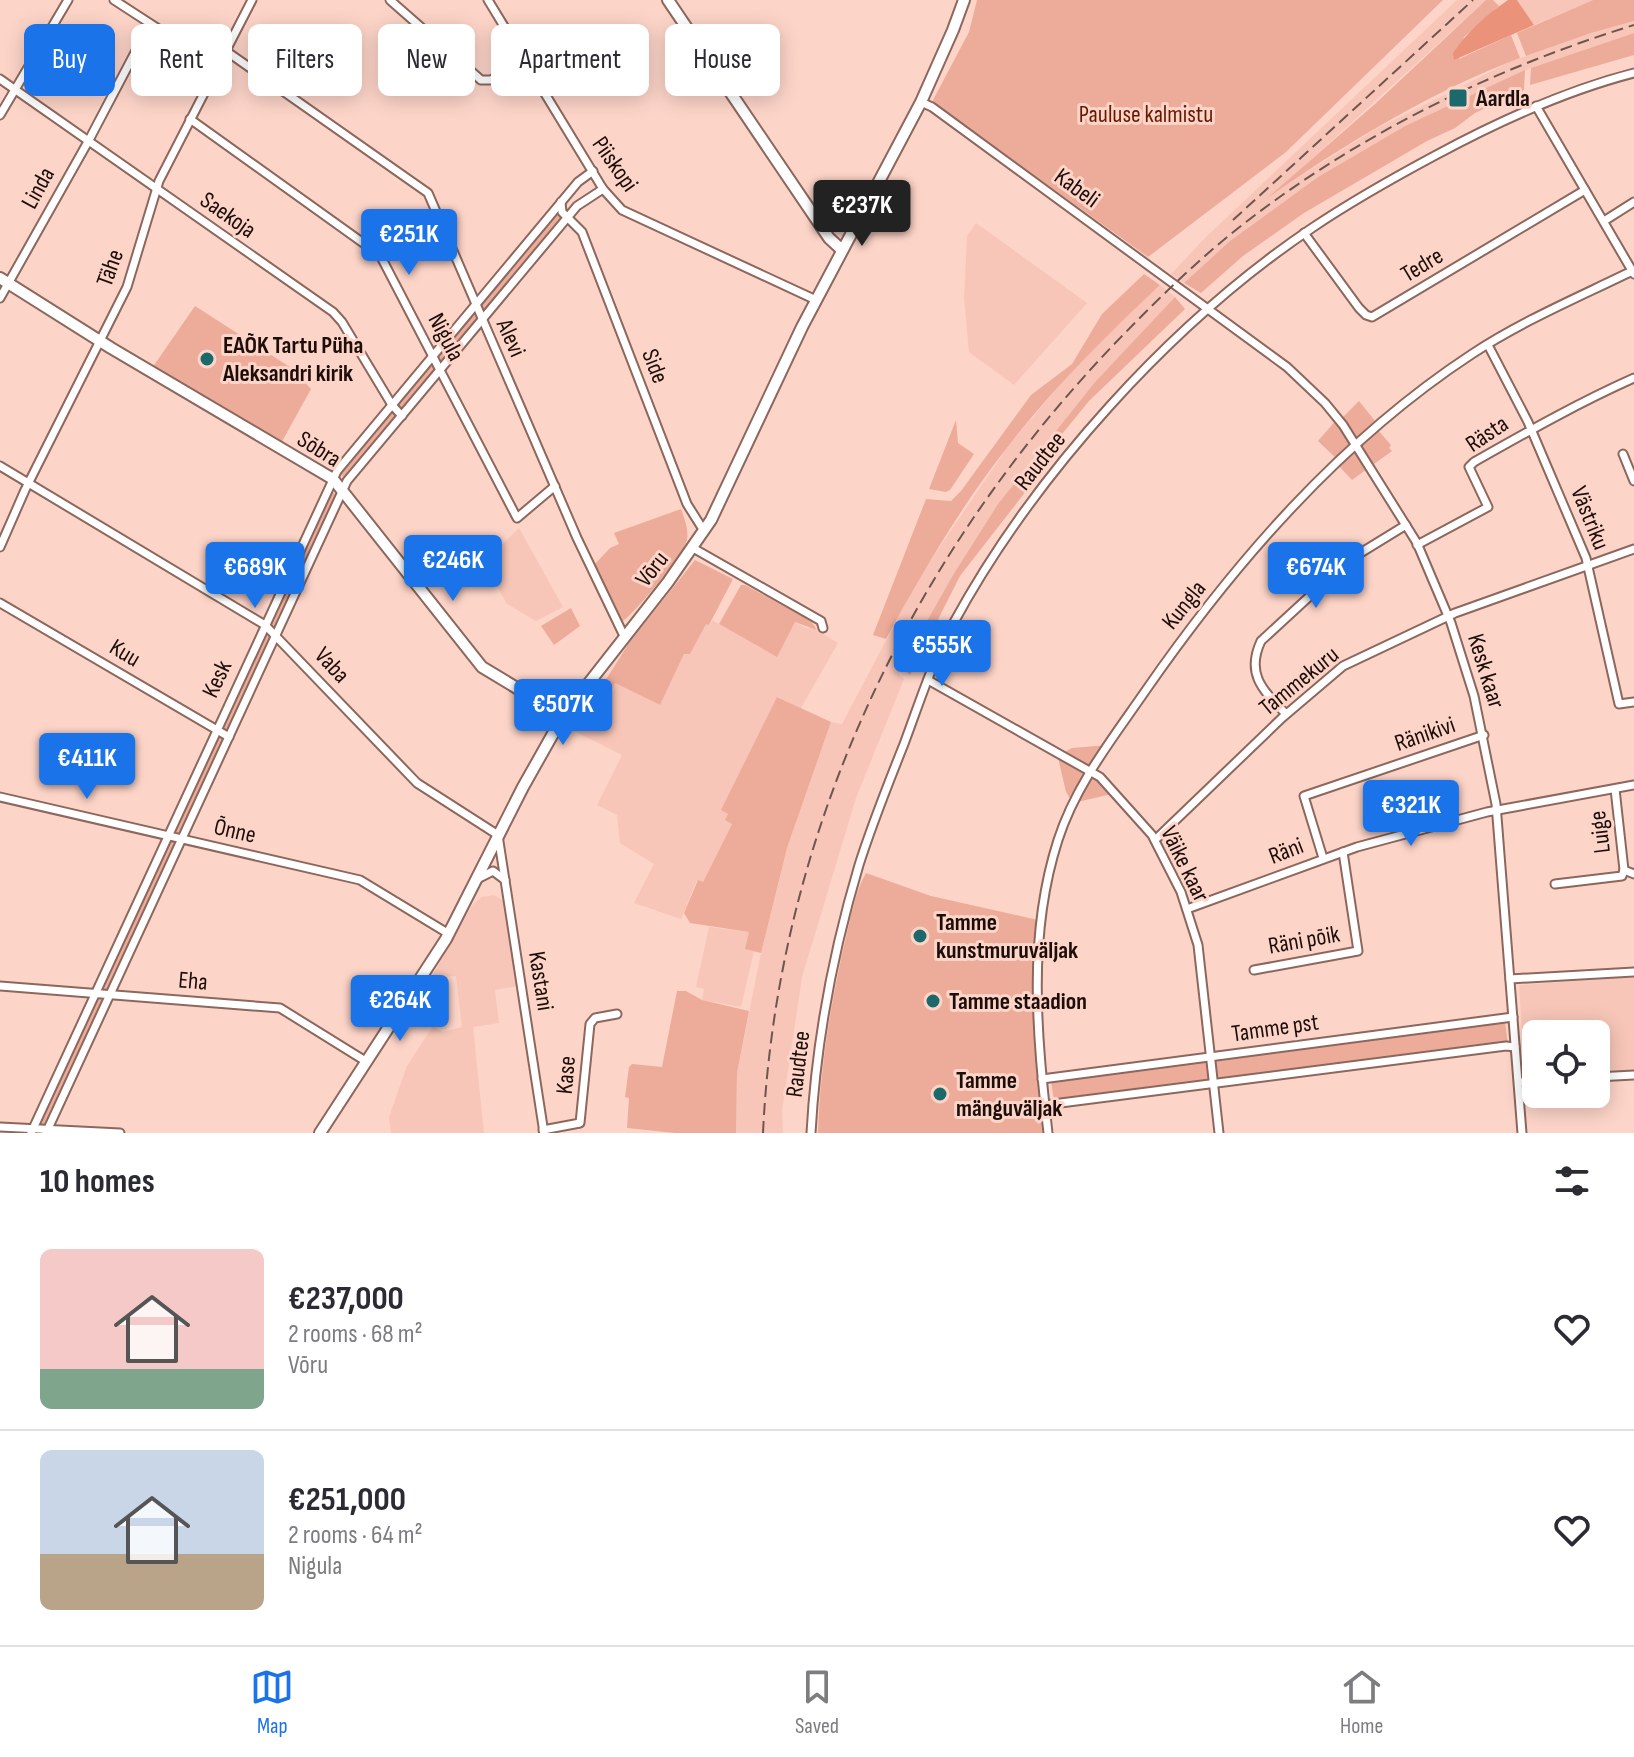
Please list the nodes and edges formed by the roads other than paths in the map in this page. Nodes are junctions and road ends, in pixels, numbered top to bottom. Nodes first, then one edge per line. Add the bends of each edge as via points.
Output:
1 (68, 0) edge
2 (114, 0) edge
3 (252, 0) edge
4 (390, 0) edge
5 (488, 0) edge
6 (668, 0) edge
7 (964, 0) edge
8 (150, 24) edge
9 (503, 24) edge
10 (232, 39) edge
11 (232, 55) edge
12 (131, 60) edge
13 (1634, 73) edge
14 (0, 79) edge
15 (491, 80) edge
16 (15, 89) junction
17 (202, 96) edge
18 (548, 96) edge
19 (921, 102) junction
20 (1536, 106) junction
21 (0, 115) edge
22 (190, 119) junction
23 (89, 140) junction
24 (593, 171) junction
25 (157, 188) junction
26 (603, 189) junction
27 (1585, 190) junction
28 (561, 202) junction
29 (1634, 202) edge
30 (567, 218) junction
31 (1604, 221) junction
32 (1304, 233) junction
33 (842, 250) junction
34 (1633, 272) edge
35 (4, 280) edge
36 (0, 298) edge
37 (816, 300) junction
38 (474, 305) junction
39 (1208, 310) junction
40 (482, 321) junction
41 (100, 341) junction
42 (1488, 345) junction
43 (433, 356) junction
44 (441, 369) junction
45 (1634, 378) edge
46 (392, 405) junction
47 (402, 416) junction
48 (1531, 431) junction
49 (1357, 444) junction
50 (1623, 454) dead end
51 (0, 466) edge
52 (333, 479) junction
53 (1634, 481) edge
54 (29, 483) junction
55 (555, 486) junction
56 (343, 491) junction
57 (1406, 525) junction
58 (704, 531) junction
59 (1417, 545) junction
60 (0, 547) edge
61 (693, 548) junction
62 (1634, 549) edge
63 (1588, 565) junction
64 (0, 603) edge
65 (1448, 616) junction
66 (265, 625) junction
67 (823, 628) dead end
68 (277, 636) junction
69 (624, 636) junction
70 (928, 680) junction
71 (1634, 702) edge
72 (1286, 714) junction
73 (563, 716) junction
74 (215, 730) junction
75 (1484, 735) junction
76 (229, 737) junction
77 (1091, 771) junction
78 (1634, 785) edge
79 (1615, 789) junction
80 (0, 797) edge
81 (1497, 810) junction
82 (498, 835) junction
83 (167, 836) junction
84 (181, 839) junction
85 (1155, 840) junction
86 (1343, 852) junction
87 (1323, 858) junction
88 (1624, 870) junction
89 (1634, 874) edge
90 (477, 879) junction
91 (506, 880) junction
92 (1555, 884) dead end
93 (1187, 909) junction
94 (449, 934) junction
95 (1254, 970) dead end
96 (1634, 972) edge
97 (1510, 979) junction
98 (0, 986) edge
99 (96, 993) junction
100 (110, 994) junction
101 (617, 1014) dead end
102 (1513, 1017) junction
103 (1515, 1047) junction
104 (1211, 1057) junction
105 (367, 1062) junction
106 (1634, 1075) edge
107 (1610, 1076) edge
108 (1042, 1079) junction
109 (1519, 1082) joint
110 (1214, 1083) junction
111 (1045, 1105) junction
112 (0, 1127) edge
113 (32, 1131) edge
114 (46, 1131) edge
115 (543, 1131) edge
116 (120, 1133) edge
117 (320, 1133) edge
118 (811, 1133) edge
119 (1048, 1133) edge
120 (1219, 1133) edge
121 (1522, 1133) edge

1 - 16 street
2 - 8 street
3 - 10 street, Tähe
4 - 15 street via 481,80
5 - 9 street, Piiskopi
6 - 33 main road
7 - 19 main road, Võru
11 - 38 street, Alevi via 428,193
12 - 23 street, Linda
13 - 20 street, Raudtee
14 - 16 street, Saekoja
16 - 21 street
16 - 23 street, Saekoja
17 - 22 street, Tähe
18 - 24 street, Piiskopi
19 - 33 main road, Võru
19 - 39 street, Kabeli
20 - 27 street
20 - 32 street, Raudtee via 1401,174
22 - 25 street, Tähe
22 - 43 street, Nigula via 380,255
23 - 25 street, Saekoja
23 - 35 street, Linda
24 - 26 street, Piiskopi
24 - 28 street, Kesk
25 - 41 street, Tähe via 127,287
25 - 46 street, Saekoja via 333,312
26 - 30 street, Kesk
26 - 37 street, Piiskopi via 622,210
27 - 31 street
27 - 32 street, Tedre via 1372,317 1359,308
28 - 30 street, Side
28 - 38 street, Kesk
29 - 31 street
30 - 40 street, Kesk
30 - 58 street, Side via 582,232 687,504
31 - 34 street
32 - 39 street, Raudtee
33 - 37 main road, Võru
34 - 42 street, Kungla
35 - 36 street, Linda
35 - 41 main road, Sõbra
37 - 58 main road, Võru
38 - 40 street, Alevi
38 - 43 street, Kesk
39 - 49 street, Kesk kaar via 1287,367
39 - 70 street, Raudtee via 1124,391 1048,482 965,604
40 - 44 street, Kesk
40 - 55 street, Alevi
41 - 52 main road, Sõbra
41 - 54 street, Tähe
42 - 48 street, Västriku
42 - 49 street, Kungla
43 - 44 street, Nigula
43 - 46 street, Kesk
44 - 47 street, Kesk
44 - 55 street, Nigula via 517,518
45 - 48 street, Rästa
46 - 47 street, Saekoja
46 - 52 street, Kesk
47 - 56 street, Kesk
48 - 59 street, Rästa via 1469,467 1488,507
48 - 63 street, Västriku
49 - 57 street, Kesk kaar
49 - 77 street, Kungla via 1311,486 1242,565 1179,643
50 - 53 street
51 - 54 street, Vaba
52 - 56 main road, Sõbra
52 - 66 street, Kesk
54 - 60 street, Tähe
54 - 66 street, Vaba
55 - 69 street, Alevi
56 - 68 street, Kesk
56 - 73 main road, Sõbra via 482,667
57 - 59 street, Kesk kaar
57 - 72 street via 1349,560 1261,641 1254,667 1260,686
58 - 61 main road, Võru
59 - 65 street, Kesk kaar
61 - 67 street via 821,621
61 - 69 main road, Võru
62 - 63 street, Tammekuru
63 - 65 street, Tammekuru
63 - 71 street, Västriku via 1616,696 1619,704
64 - 74 street, Kuu
65 - 72 street, Tammekuru via 1343,666
65 - 75 street, Kesk kaar
66 - 68 street, Vaba
66 - 74 street, Kesk
68 - 76 street, Kesk
68 - 82 street, Vaba via 417,783
69 - 73 main road, Võru
70 - 77 street, Väike kaar
70 - 118 street, Raudtee via 849,899 817,1064
72 - 85 street, Tammekuru
73 - 82 main road, Võru
74 - 76 street, Kuu
74 - 83 street, Kesk
75 - 81 street, Kesk kaar
75 - 87 street, Ränikivi via 1304,796
76 - 84 street, Kesk
77 - 85 street, Väike kaar
77 - 108 street, Kungla via 1071,804 1049,878 1036,981
78 - 79 street, Räni
79 - 81 street, Räni
79 - 88 street, Luige
80 - 83 street, Õnne
81 - 86 street, Räni
81 - 97 street, Kesk kaar
82 - 90 main road, Võru
82 - 91 street, Kastani
83 - 84 street, Õnne
83 - 99 street, Kesk
84 - 94 street, Õnne via 360,880
84 - 100 street, Kesk
85 - 93 street, Väike kaar
86 - 87 street, Räni
86 - 95 street, Räni põik via 1358,951
87 - 93 street, Räni
88 - 89 street, Luige
88 - 92 street, Luige via 1622,876 1605,880
90 - 91 street via 493,871
90 - 94 main road, Võru
91 - 115 street, Kastani
93 - 104 street, Väike kaar via 1198,945
94 - 105 main road, Võru
96 - 97 street
97 - 102 street, Kesk kaar
98 - 99 street, Eha
99 - 100 street, Eha
99 - 113 street, Kesk
100 - 105 street, Eha via 280,1008
100 - 114 street, Kesk
101 - 115 street, Kase via 590,1024 580,1123
102 - 103 street, Kesk kaar
102 - 104 street, Tamme pst
103 - 109 street, Kesk kaar
103 - 110 street, Tamme pst
104 - 108 street, Tamme pst
104 - 110 street, Väike kaar
105 - 117 main road, Võru
106 - 107 street
108 - 111 street, Kungla
109 - 121 street, Kesk kaar
110 - 111 street, Tamme pst
110 - 120 street, Väike kaar
111 - 119 street, Kungla
112 - 113 street
113 - 114 street
114 - 116 street

